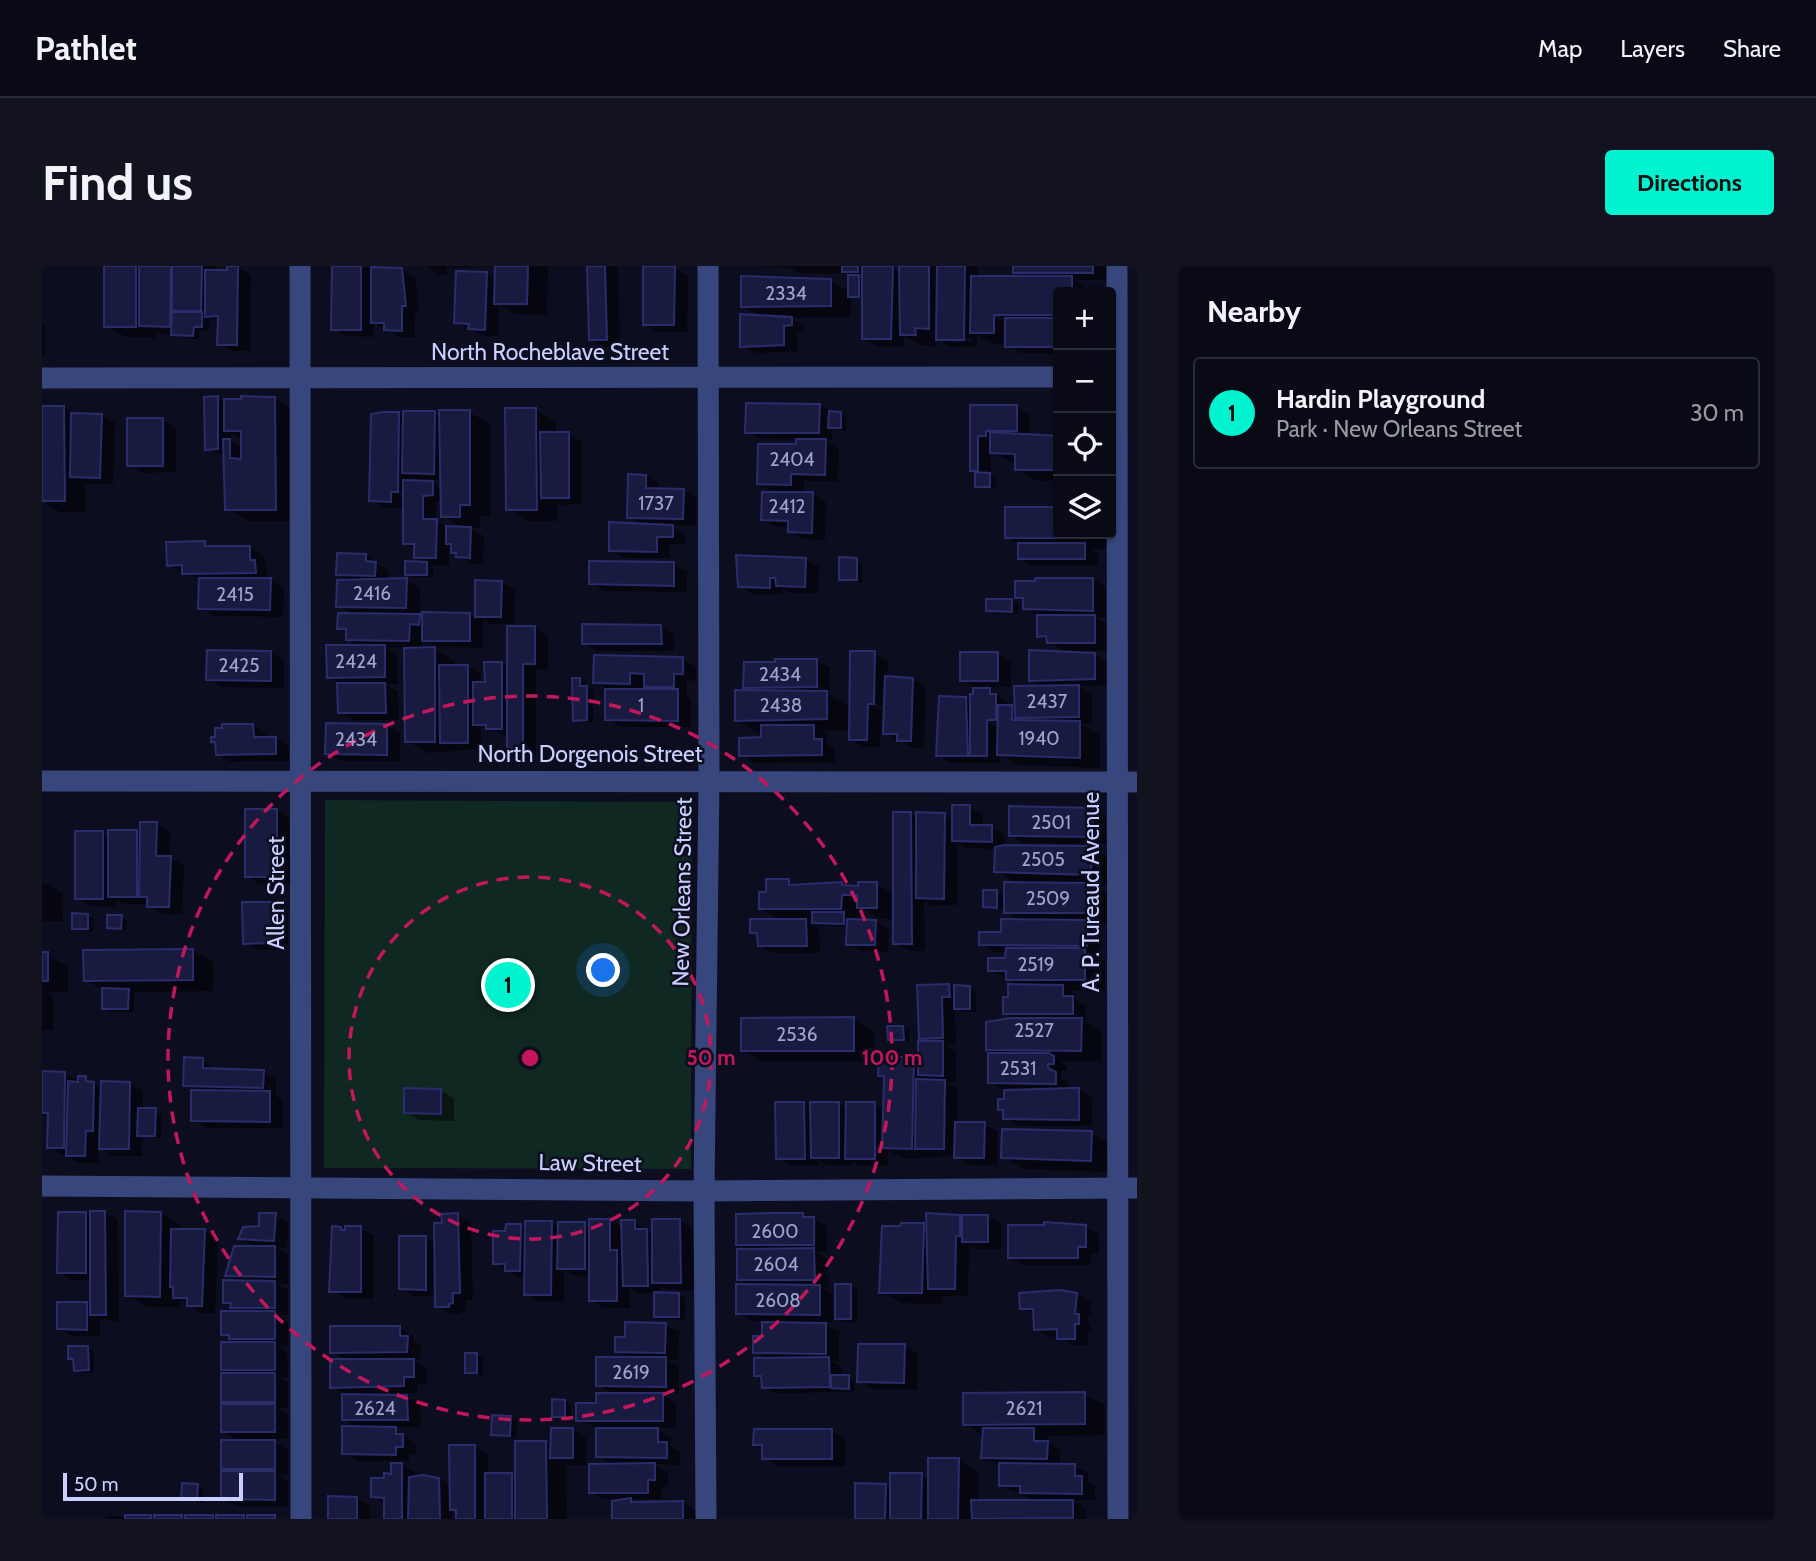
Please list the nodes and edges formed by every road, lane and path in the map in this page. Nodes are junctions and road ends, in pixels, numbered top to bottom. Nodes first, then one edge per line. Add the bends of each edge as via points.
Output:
1 (300, 266) edge
2 (708, 266) edge
3 (1117, 266) edge
4 (1053, 377) edge
5 (1122, 377) edge
6 (42, 378) edge
7 (301, 379) junction
8 (708, 379) junction
9 (303, 780) junction
10 (42, 781) edge
11 (709, 781) junction
12 (1127, 782) edge
13 (42, 1186) edge
14 (303, 1186) junction
15 (1127, 1188) edge
16 (704, 1191) junction
17 (301, 1519) edge
18 (706, 1519) edge
19 (1118, 1519) edge

1 - 7 street, Allen Street
2 - 8 street, New Orleans Street
3 - 5 street, A. P. Tureaud Avenue
4 - 8 street, North Rocheblave Street
5 - 12 street, A. P. Tureaud Avenue
6 - 7 street, North Rocheblave Street
7 - 8 street, North Rocheblave Street
7 - 9 street, Allen Street
8 - 11 street, New Orleans Street
9 - 10 street, North Dorgenois Street
9 - 11 street, North Dorgenois Street
9 - 14 street, Allen Street
11 - 12 street, North Dorgenois Street
11 - 16 street, New Orleans Street
12 - 15 street, A. P. Tureaud Avenue
13 - 14 street, Law Street
14 - 16 street, Law Street
14 - 17 street, Allen Street
15 - 16 street, Law Street
15 - 19 street, A. P. Tureaud Avenue
16 - 18 street, New Orleans Street

